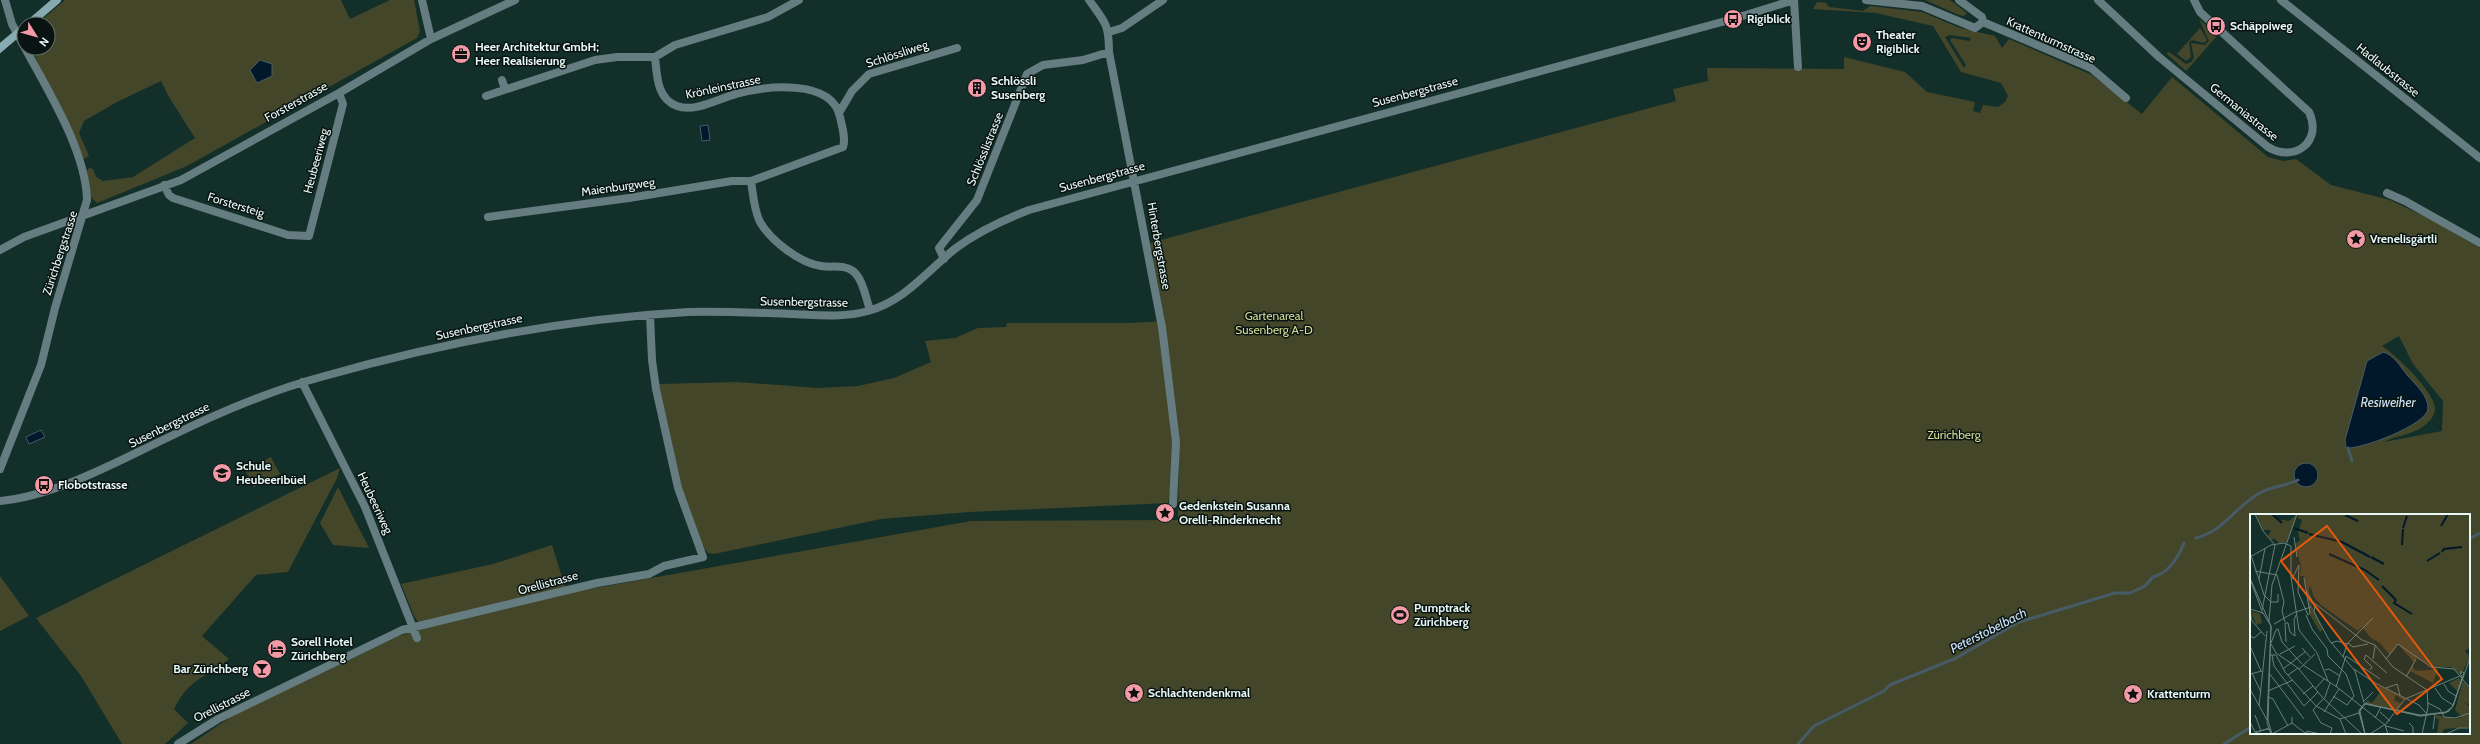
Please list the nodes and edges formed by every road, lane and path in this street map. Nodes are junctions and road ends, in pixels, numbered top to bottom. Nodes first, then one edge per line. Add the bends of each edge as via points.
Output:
1 (5, 0) edge
2 (57, 0) edge
3 (422, 0) edge
4 (515, 0) edge
5 (799, 0) edge
6 (1089, 0) edge
7 (1163, 0) edge
8 (1794, 0) edge
9 (1866, 0) edge
10 (1959, 0) edge
11 (2098, 0) edge
12 (2194, 0) edge
13 (2281, 0) edge
14 (1770, 3) edge
15 (38, 16) edge
16 (1983, 22) junction
17 (16, 27) edge
18 (1109, 32) junction
19 (16, 35) edge
20 (431, 39) junction
21 (0, 48) edge
22 (957, 48) dead end
23 (1109, 52) junction
24 (29, 56) edge
25 (655, 57) junction
26 (1798, 67) dead end
27 (502, 80) dead end
28 (505, 89) junction
29 (339, 92) junction
30 (486, 96) dead end
31 (2126, 98) dead end
32 (839, 113) junction
33 (2480, 158) edge
34 (751, 181) junction
35 (1136, 181) junction
36 (164, 186) junction
37 (2387, 193) dead end
38 (84, 216) junction
39 (488, 217) dead end
40 (309, 236) joint
41 (2480, 243) edge
42 (0, 250) edge
43 (944, 259) junction
44 (870, 310) junction
45 (650, 315) junction
46 (302, 382) junction
47 (0, 469) edge
48 (0, 501) edge
49 (1173, 504) dead end
50 (414, 627) junction
51 (417, 638) dead end
52 (178, 744) edge

1 - 17 street, Zürichbergstrasse via 12,24
2 - 15 street
3 - 20 street
4 - 20 street, Forsterstrasse
5 - 25 street via 768,17 675,45
6 - 18 street, Hinterbergstrasse via 1104,20
7 - 18 street via 1122,28
8 - 14 street
8 - 26 street
9 - 16 street via 1922,6 1975,28
10 - 16 street via 1982,17
11 - 12 street, Germaniastrasse via 2164,62 2268,147 2284,154 2301,149 2312,133 2313,121 2309,112 2200,12
13 - 33 street, Hadlaubstrasse
14 - 35 street, Susenbergstrasse via 1733,19
16 - 31 street, Krattenturmstrasse via 2091,68
18 - 23 street, Hinterbergstrasse
19 - 21 street
20 - 29 street, Forsterstrasse
22 - 32 street, Schlössliweg via 869,74 852,91
23 - 35 street, Hinterbergstrasse
23 - 43 street, Schlösslistrasse via 1083,60 1043,65 1027,74 978,200 939,248
24 - 38 street, Zürichbergstrasse via 74,146 86,185
25 - 28 street via 595,60
25 - 32 street, Krönleinstrasse via 660,92 669,102 681,107 698,105 738,93 769,89 805,89 820,92 829,98
27 - 28 street
28 - 30 street
29 - 36 street, Forsterstrasse via 180,180
29 - 40 street, Heubeeriweg via 343,104
32 - 34 street, Krönleinstrasse via 844,143 841,149
34 - 39 street, Maienburgweg
34 - 44 street via 760,222 769,233 788,251 806,262 826,267 845,267 853,271
35 - 43 street, Susenbergstrasse via 1016,215 979,233
35 - 49 street, Hinterbergstrasse via 1162,327 1172,406 1176,462
36 - 38 street, Forsterstrasse
36 - 40 street, Forstersteig via 173,198 288,235
37 - 41 street
38 - 42 street, Forsterstrasse via 24,237
38 - 47 street, Zürichbergstrasse via 55,308 41,365
43 - 44 street, Susenbergstrasse via 915,286
44 - 45 street, Susenbergstrasse via 840,316 691,312
45 - 46 street, Susenbergstrasse via 598,318 510,332
45 - 50 street, Orellistrasse via 656,388 678,488 703,556 664,566 649,574 597,583
46 - 48 street, Susenbergstrasse via 244,403 92,474 44,491
46 - 50 street, Heubeeriweg via 365,507
50 - 51 street, Heubeeriweg
50 - 52 street, Orellistrasse via 402,630 218,719

